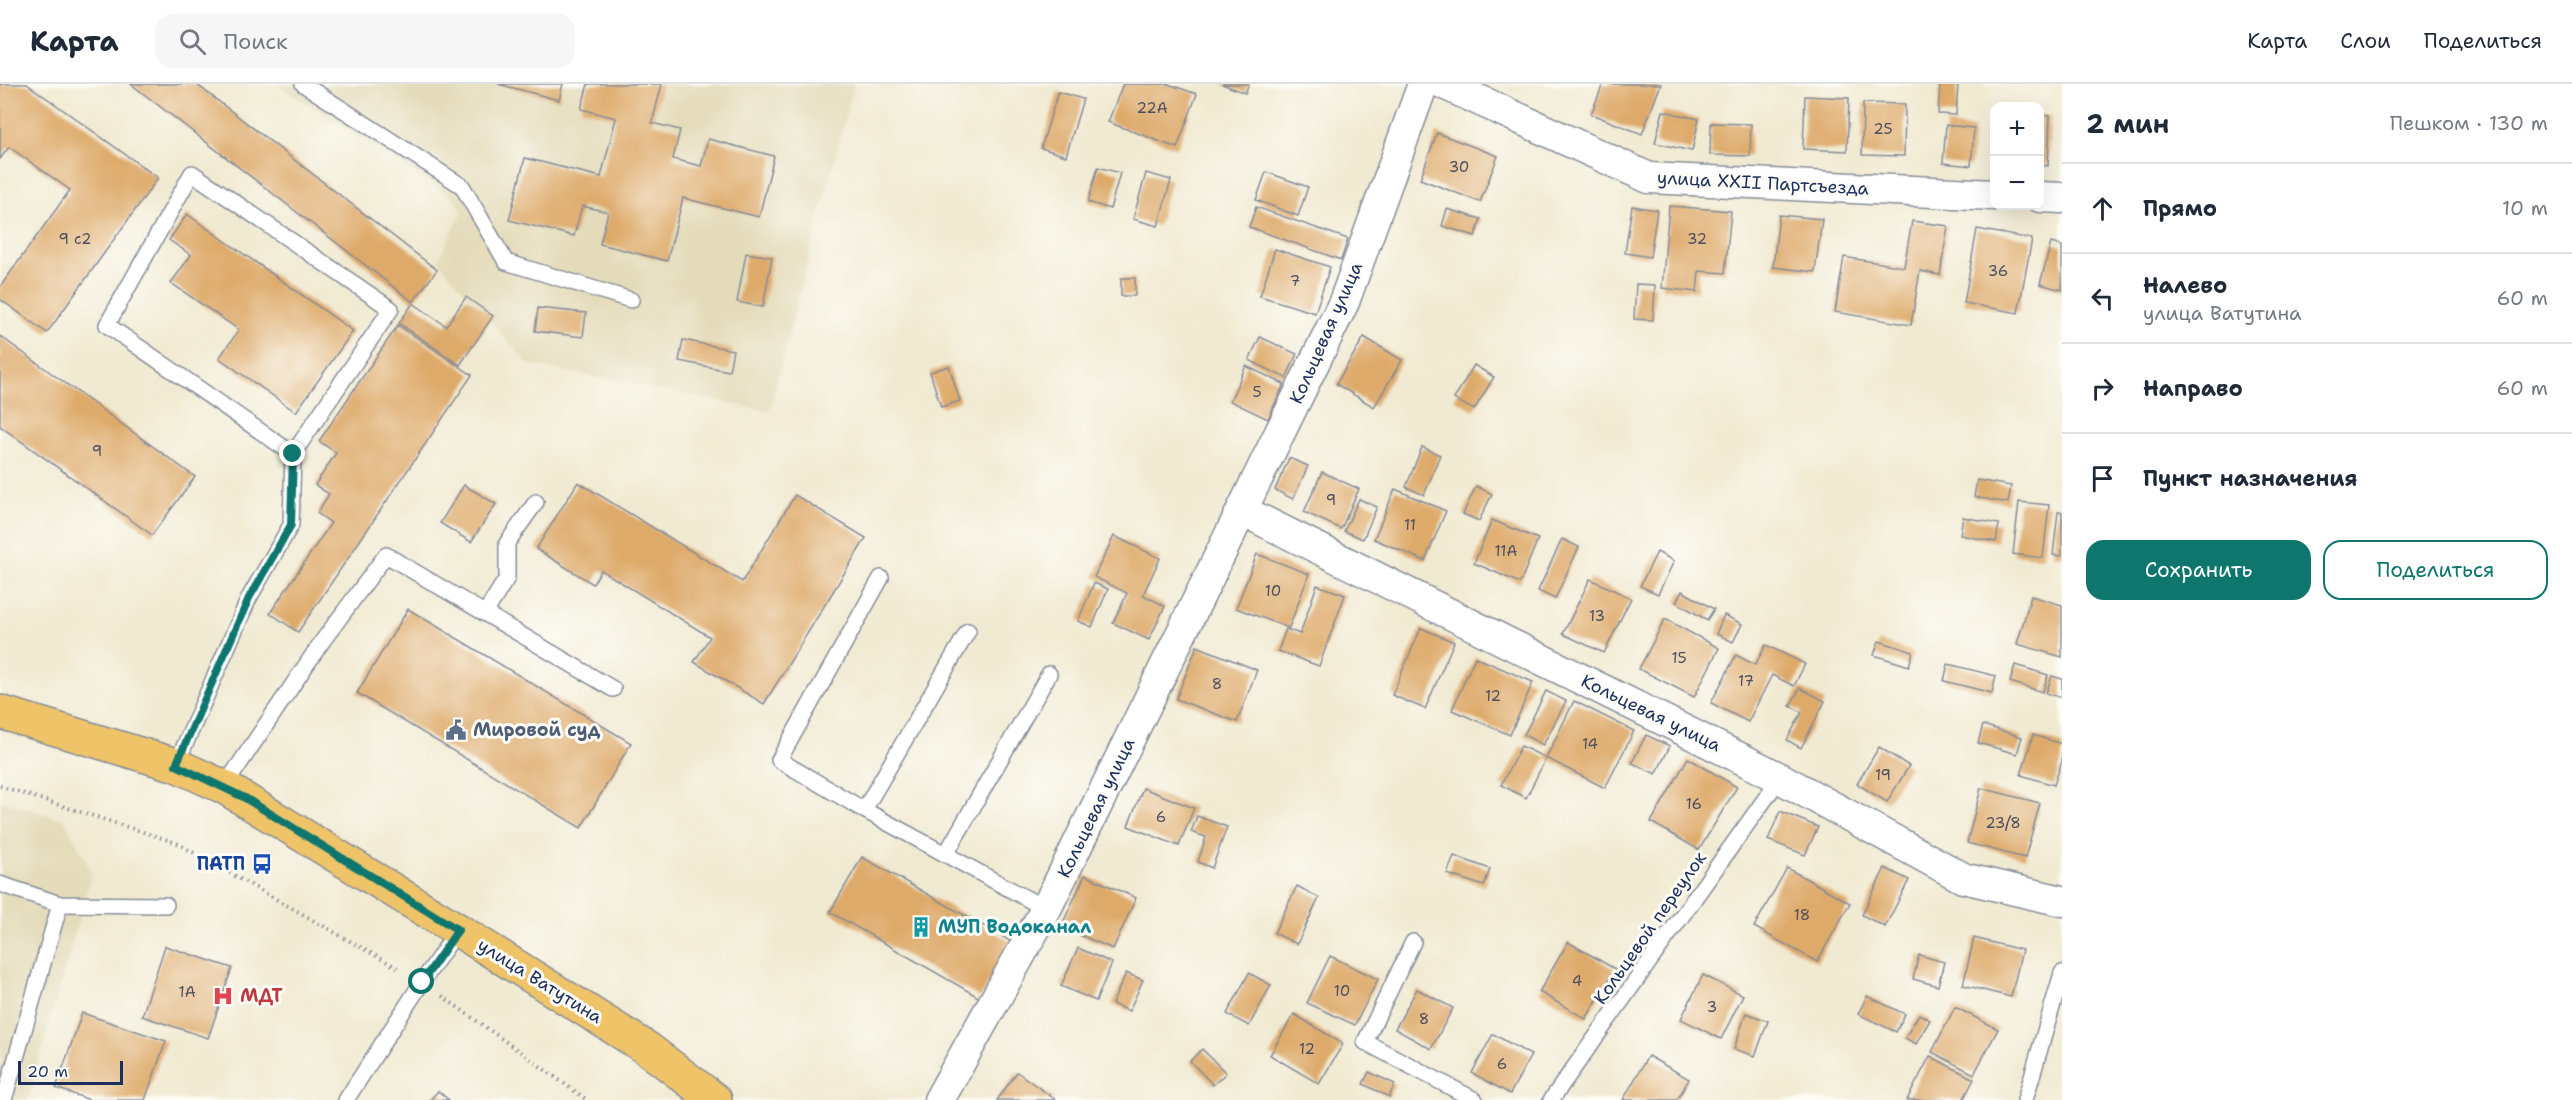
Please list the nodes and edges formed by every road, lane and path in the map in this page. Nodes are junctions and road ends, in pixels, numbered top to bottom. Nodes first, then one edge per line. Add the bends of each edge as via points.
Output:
1 (303, 84) edge
2 (1423, 84) edge
3 (1444, 84) edge
4 (1990, 195) edge
5 (2044, 197) edge
6 (2062, 198) edge
7 (631, 300) dead end
8 (293, 454) junction
9 (536, 502) dead end
10 (1244, 511) junction
11 (880, 578) dead end
12 (485, 613) junction
13 (968, 631) dead end
14 (1049, 674) dead end
15 (613, 689) dead end
16 (0, 712) edge
17 (176, 765) junction
18 (1780, 778) junction
19 (0, 786) edge
20 (224, 787) junction
21 (864, 810) junction
22 (946, 854) junction
23 (0, 884) edge
24 (2062, 901) edge
25 (60, 904) junction
26 (166, 904) dead end
27 (1046, 909) junction
28 (458, 930) junction
29 (1413, 942) dead end
30 (2062, 973) edge
31 (422, 982) junction
32 (4, 1100) edge
33 (346, 1100) edge
34 (587, 1100) edge
35 (715, 1100) edge
36 (939, 1100) edge
37 (1475, 1100) edge
38 (1551, 1100) edge
39 (2025, 1100) edge

1 - 7 lane via 462,186 506,262
2 - 10 street, Кольцевая улица via 1344,302
3 - 4 street, улица XXII Партсъезда via 1649,178
5 - 6 street
8 - 8 lane via 391,309 192,173 107,325
8 - 17 lane via 291,525 249,598
9 - 12 lane via 507,543 507,578
10 - 18 street, Кольцевая улица
10 - 27 street, Кольцевая улица
11 - 21 lane via 779,760
12 - 15 lane
12 - 20 lane via 386,555
13 - 21 lane
14 - 22 lane
16 - 17 main road, улица Ватутина
17 - 20 main road, улица Ватутина
18 - 24 street, Кольцевая улица via 1963,878
18 - 38 lane, Кольцевой переулок
19 - 31 path via 177,843
20 - 28 main road, улица Ватутина
21 - 22 lane
22 - 27 lane
23 - 25 lane
25 - 26 lane
25 - 32 lane
27 - 36 street, Кольцевая улица
28 - 31 lane
28 - 35 main road, улица Ватутина via 648,1049
29 - 37 lane via 1365,1042
30 - 39 lane
31 - 33 lane
31 - 34 path

